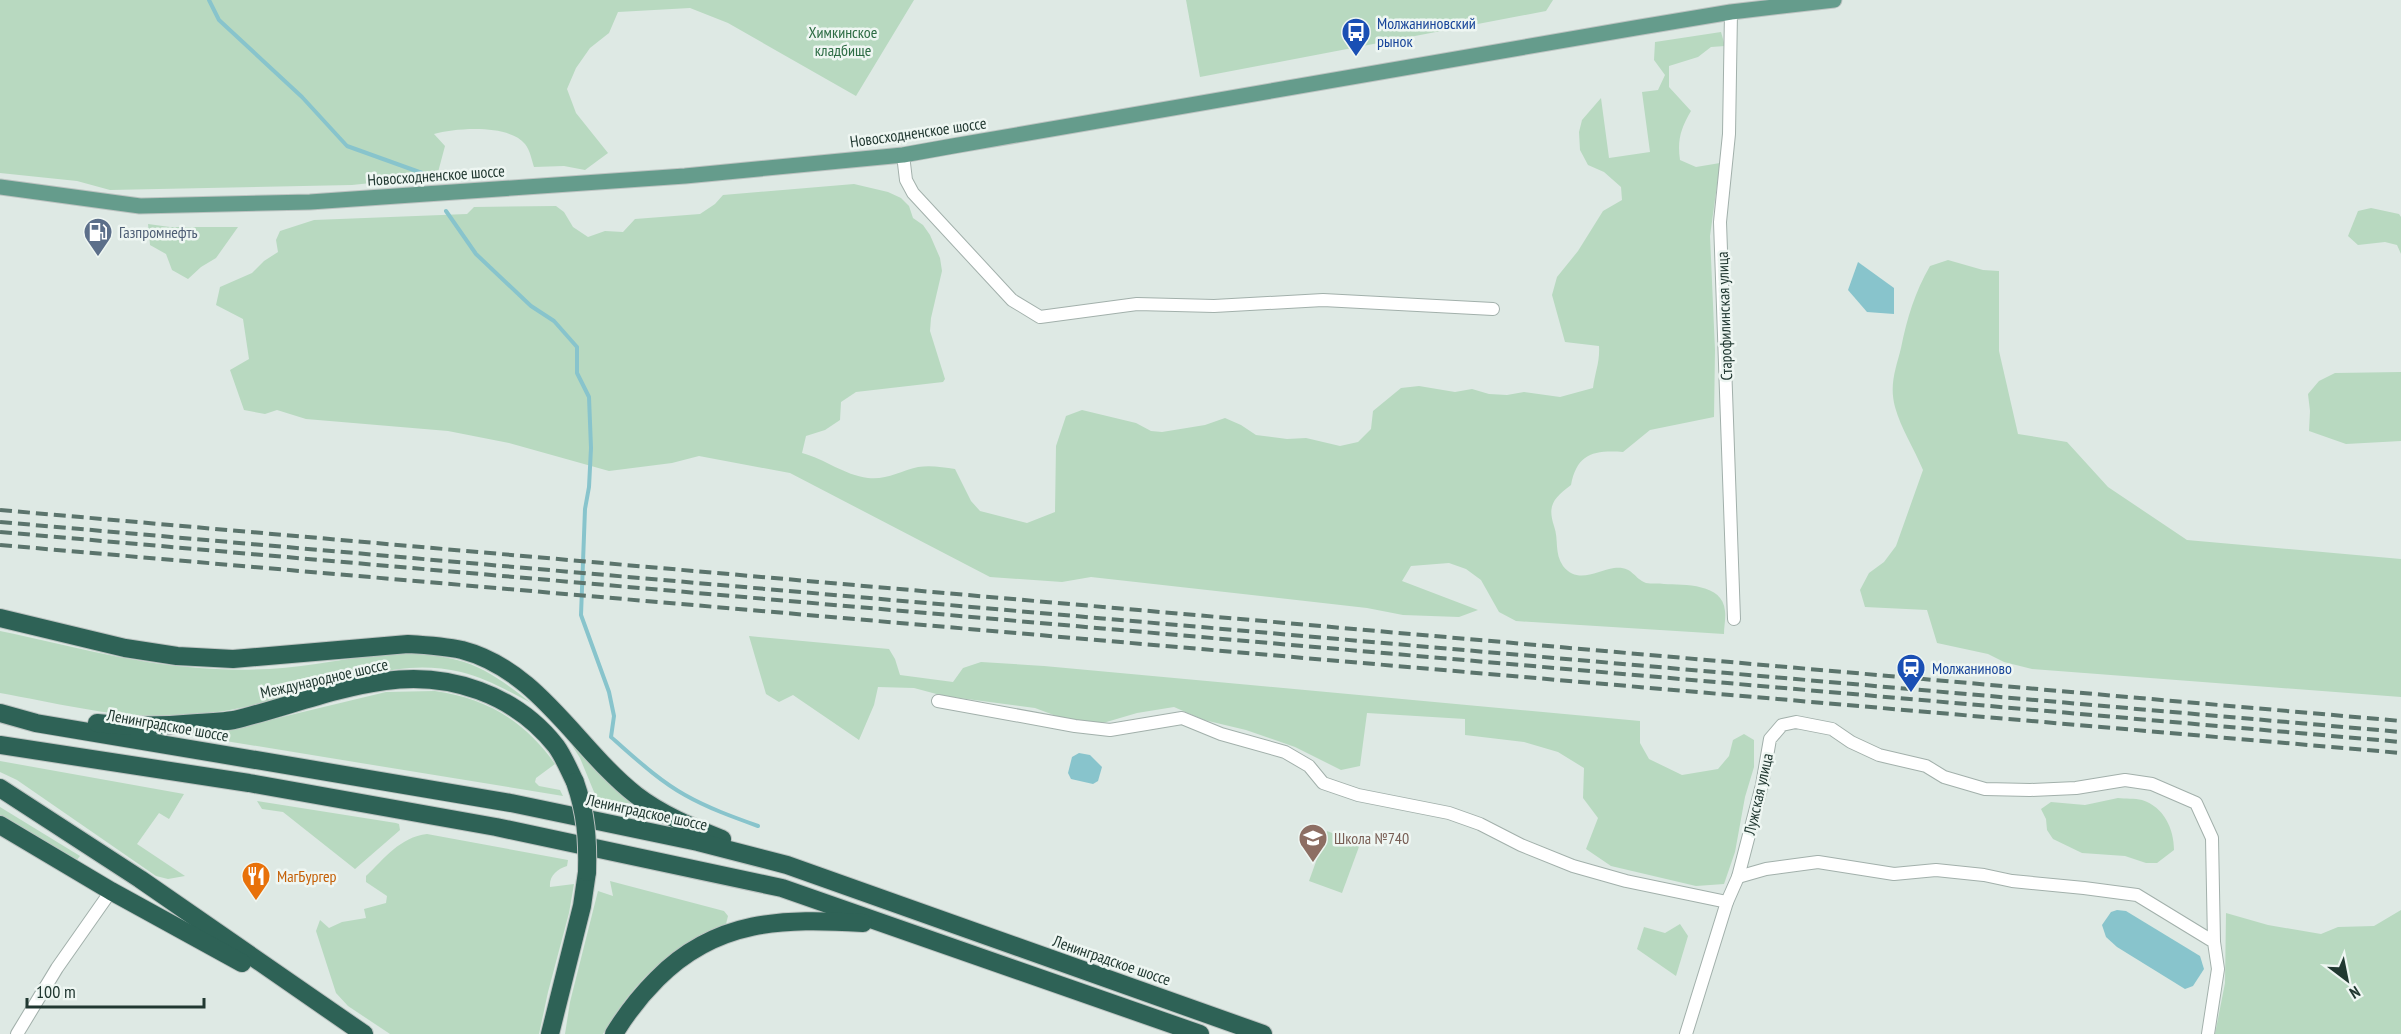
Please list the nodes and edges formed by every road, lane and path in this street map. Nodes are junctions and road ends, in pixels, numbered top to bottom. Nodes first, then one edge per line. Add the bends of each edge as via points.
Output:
1 (1834, 0) edge
2 (1731, 12) junction
3 (903, 155) junction
4 (0, 187) edge
5 (1493, 309) dead end
6 (0, 618) edge
7 (1734, 619) dead end
8 (938, 701) dead end
9 (0, 712) edge
10 (0, 745) edge
11 (0, 788) edge
12 (0, 825) edge
13 (787, 866) junction
14 (1738, 877) junction
15 (111, 891) junction
16 (1728, 902) junction
17 (888, 925) junction
18 (2214, 942) junction
19 (361, 1032) edge
20 (17, 1034) edge
21 (550, 1034) edge
22 (614, 1034) edge
23 (1200, 1034) edge
24 (1263, 1034) edge
25 (1686, 1034) edge
26 (2208, 1034) edge

1 - 2 main road, Новосходненское шоссе
2 - 3 main road, Новосходненское шоссе
2 - 7 street, Старофилинская улица via 1729,134 1720,222
3 - 4 main road, Новосходненское шоссе via 685,176 310,202 140,206
3 - 5 street via 906,180 913,193 1012,300 1040,317 1137,304 1214,306 1323,300
6 - 13 highway via 125,648 177,656 233,659 408,644 464,651 497,665 525,684 636,795 674,819
8 - 16 street via 1110,730 1182,718 1285,752 1309,766 1323,783 1358,795 1449,813 1574,866
9 - 13 highway, Ленинградское шоссе via 59,727 511,803 698,842
9 - 21 highway, Международное шоссе, bridge via 102,724 160,726 232,720 385,681 434,679 489,694 517,708 557,747 575,782 588,832 582,906
10 - 17 highway via 249,783 507,829 782,888
11 - 19 highway via 141,879
12 - 15 highway
13 - 24 highway, Ленинградское шоссе
14 - 16 street, Лужская улица
14 - 18 street via 1818,862 1894,874 1936,870 2116,892 2137,895
14 - 18 street, Лужская улица via 1770,739 1782,725 1815,724 1879,755 1919,764 1985,789 2053,789 2125,780 2152,784 2196,803 2212,838
15 - 19 highway
15 - 20 street
16 - 25 street, Лужская улица
17 - 22 highway via 783,921 719,935 667,969
17 - 23 highway
18 - 26 street, Лужская улица via 2218,969

